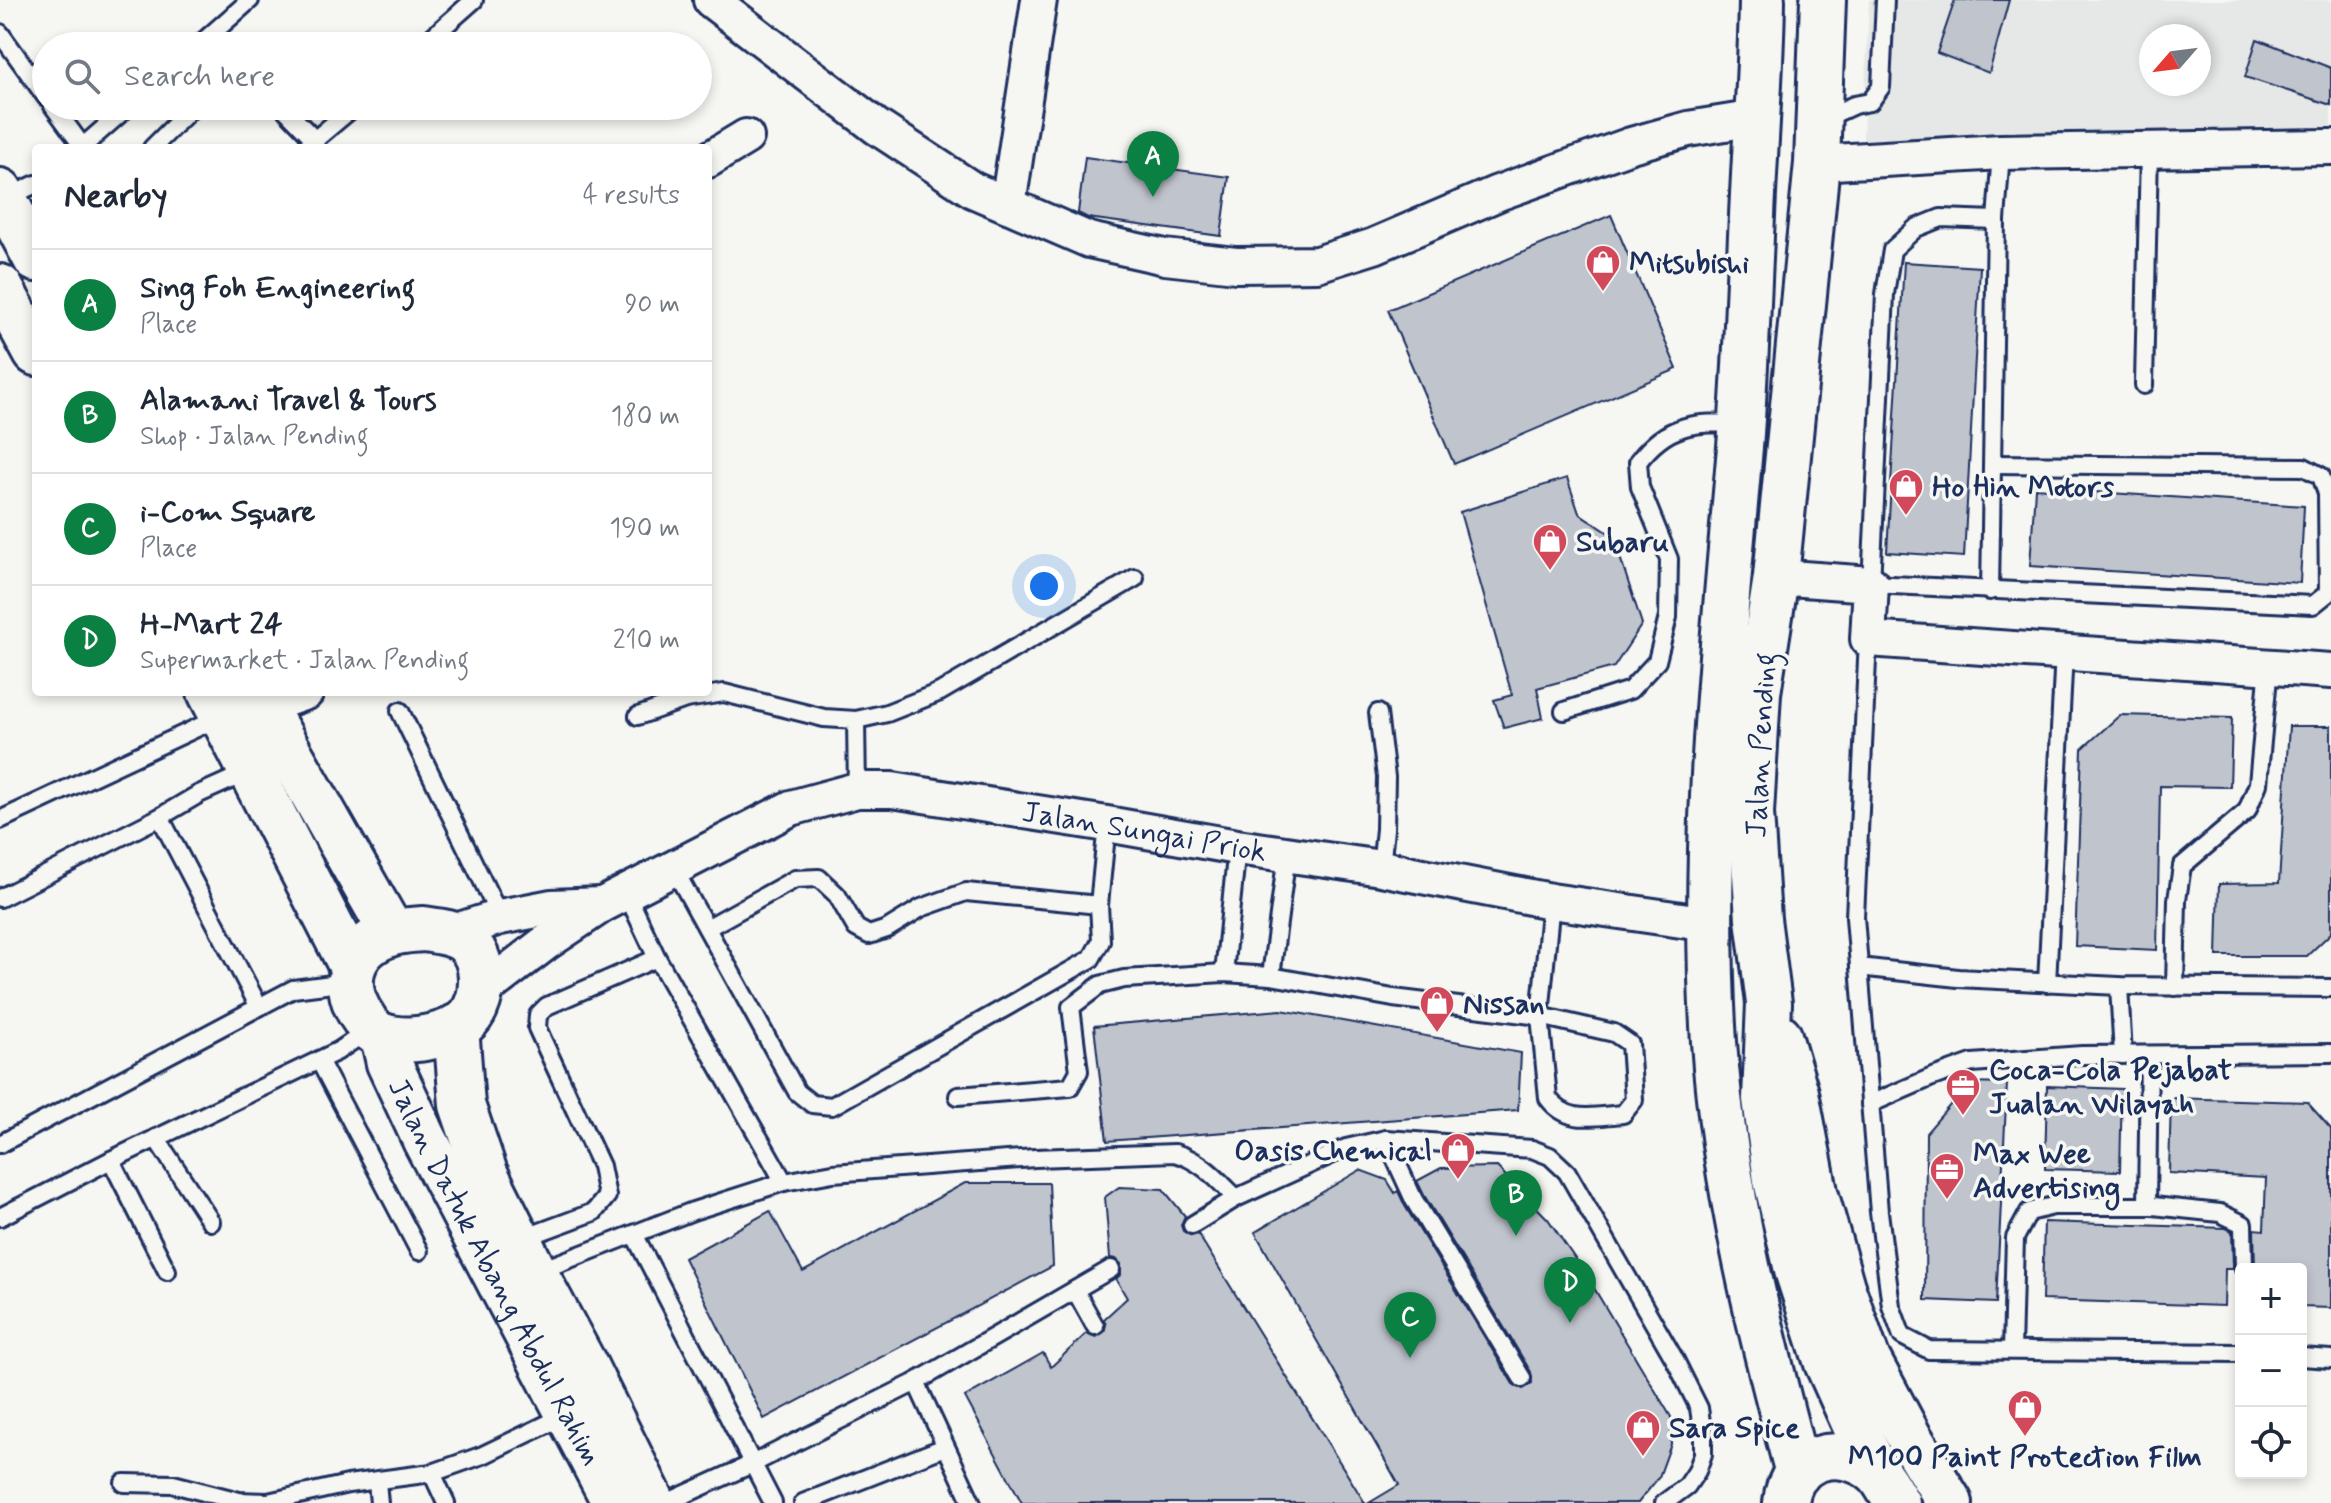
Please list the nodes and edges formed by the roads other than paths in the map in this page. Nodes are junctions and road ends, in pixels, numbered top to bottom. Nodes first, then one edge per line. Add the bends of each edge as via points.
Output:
1 (250, 0) edge
2 (474, 0) edge
3 (711, 0) edge
4 (1039, 0) edge
5 (1762, 0) edge
6 (1823, 0) edge
7 (1885, 0) edge
8 (214, 32) edge
9 (438, 32) edge
10 (0, 33) edge
11 (32, 78) edge
12 (1756, 118) junction
13 (63, 120) edge
14 (113, 120) edge
15 (180, 120) edge
16 (292, 120) edge
17 (338, 120) edge
18 (746, 137) dead end
19 (1818, 142) junction
20 (80, 144) edge
21 (85, 144) edge
22 (156, 144) edge
23 (310, 144) edge
24 (2331, 147) edge
25 (2149, 150) junction
26 (2001, 152) junction
27 (712, 158) edge
28 (13, 191) edge
29 (1008, 205) junction
30 (1996, 220) junction
31 (32, 247) edge
32 (0, 287) edge
33 (32, 346) edge
34 (2144, 385) dead end
35 (1741, 424) junction
36 (1994, 464) junction
37 (1776, 577) junction
38 (1135, 578) dead end
39 (1871, 584) junction
40 (1990, 591) junction
41 (1868, 639) junction
42 (2064, 652) junction
43 (2269, 666) junction
44 (2331, 671) edge
45 (712, 695) edge
46 (279, 696) edge
47 (705, 696) edge
48 (238, 702) edge
49 (400, 711) dead end
50 (1564, 711) dead end
51 (1378, 713) dead end
52 (638, 716) dead end
53 (856, 720) junction
54 (251, 771) junction
55 (857, 790) junction
56 (160, 817) junction
57 (0, 820) edge
58 (1107, 824) junction
59 (1237, 847) junction
60 (1287, 854) junction
61 (673, 867) junction
62 (1381, 868) junction
63 (0, 898) edge
64 (614, 899) junction
65 (1551, 901) junction
66 (1099, 905) junction
67 (500, 917) junction
68 (1709, 924) junction
69 (707, 928) junction
70 (392, 933) junction
71 (450, 933) junction
72 (657, 958) junction
73 (1859, 967) junction
74 (1224, 973) junction
75 (350, 975) junction
76 (1271, 976) junction
77 (2047, 983) junction
78 (2119, 986) junction
79 (2175, 987) junction
80 (2331, 988) edge
81 (1769, 1003) junction
82 (259, 1007) junction
83 (468, 1010) junction
84 (1540, 1016) junction
85 (377, 1032) junction
86 (2331, 1053) edge
87 (2123, 1055) junction
88 (2149, 1055) junction
89 (319, 1060) junction
90 (958, 1096) dead end
91 (1870, 1104) junction
92 (156, 1138) junction
93 (1386, 1139) junction
94 (0, 1144) edge
95 (111, 1160) junction
96 (784, 1182) junction
97 (1236, 1198) junction
98 (2147, 1206) junction
99 (0, 1217) edge
100 (211, 1222) dead end
101 (1192, 1225) dead end
102 (634, 1234) junction
103 (419, 1251) dead end
104 (526, 1256) junction
105 (2244, 1263) edge
106 (1111, 1269) dead end
107 (167, 1271) dead end
108 (1075, 1290) junction
109 (1095, 1326) dead end
110 (2012, 1350) junction
111 (2235, 1353) edge
112 (2307, 1357) edge
113 (2331, 1359) edge
114 (1522, 1378) dead end
115 (916, 1382) junction
116 (568, 1414) junction
117 (945, 1447) junction
118 (752, 1464) junction
119 (432, 1473) junction
120 (377, 1482) junction
121 (124, 1483) dead end
122 (1887, 1488) edge
123 (1784, 1492) edge
124 (216, 1500) edge
125 (379, 1503) edge
126 (446, 1503) edge
127 (615, 1503) edge
128 (653, 1503) edge
129 (666, 1503) edge
130 (773, 1503) edge
131 (803, 1503) edge
132 (972, 1503) edge
133 (1664, 1503) edge
134 (1950, 1503) edge

1 - 8 lane
2 - 9 lane
3 - 29 street via 877,127 973,190
4 - 29 street
5 - 12 main road, Jalan Pending
6 - 19 main road, Jalan Pending
7 - 19 lane via 1881,87 1870,102 1854,105
10 - 11 lane
12 - 29 street via 1631,145 1317,264 1236,265 1165,257 1089,240
12 - 35 main road, Jalan Pending
13 - 20 lane
14 - 21 lane
15 - 22 lane
16 - 23 lane
17 - 23 lane
18 - 27 street
19 - 26 street
19 - 37 main road, Jalan Pending
24 - 25 street
25 - 26 street
25 - 34 lane
26 - 30 lane
28 - 31 main road
30 - 36 lane
30 - 39 lane via 1941,218 1916,228 1892,250 1885,294
32 - 33 main road
35 - 50 lane via 1681,428 1649,447 1638,462 1640,487 1669,559 1668,617 1657,661 1630,690
35 - 68 main road, Jalan Pending via 1718,692
36 - 40 lane
36 - 40 lane via 2304,467 2321,476 2327,493 2329,576 2328,593 2313,605
37 - 39 street
37 - 81 main road, Jalan Pending via 1758,693 1751,813
38 - 53 lane via 940,692
39 - 40 lane
39 - 41 street
41 - 42 street
41 - 73 lane via 1855,917
42 - 43 street
42 - 77 lane
43 - 44 street
43 - 79 lane via 2258,784 2247,811 2182,866
45 - 53 lane
46 - 48 street
47 - 52 lane
48 - 54 main road
48 - 57 lane
48 - 70 main road
49 - 67 lane
51 - 62 lane via 1386,777
53 - 55 lane
54 - 56 lane
54 - 75 main road via 325,912
55 - 58 street, Jalan Sungai Priok via 892,790
55 - 61 street, Jalan Sungai Priok via 791,808
56 - 63 lane
56 - 82 lane
58 - 59 street, Jalan Sungai Priok
58 - 66 lane
59 - 60 street, Jalan Sungai Priok
59 - 74 lane
60 - 62 street, Jalan Sungai Priok
60 - 76 lane
61 - 64 street, Jalan Sungai Priok
61 - 69 lane
62 - 65 street, Jalan Sungai Priok
64 - 67 street
64 - 72 lane
64 - 83 street, Jalan Sungai Priok via 544,944
65 - 68 street, Jalan Sungai Priok
65 - 84 lane
66 - 69 lane via 966,892 869,935 856,928 837,895 819,878 795,879
66 - 69 lane via 1101,941 1091,959 832,1106 812,1104 797,1092
67 - 71 street
68 - 123 main road, Jalan Pending via 1721,1123 1774,1385
70 - 71 main road
70 - 75 main road via 363,951
71 - 83 main road via 466,942 481,974
72 - 96 lane
72 - 104 lane via 547,1006 538,1015 537,1028 601,1166 607,1196 594,1212
73 - 77 lane
73 - 91 lane
74 - 76 lane
74 - 90 lane via 1100,985 1071,1007 1079,1071 1070,1087
75 - 82 lane via 293,989
75 - 85 main road via 359,1012
76 - 84 lane
77 - 78 lane
78 - 79 lane
78 - 87 lane
79 - 80 lane
81 - 122 main road, Jalan Pending via 1765,1099 1776,1180 1797,1270 1827,1363
81 - 134 main road via 1796,1093 1815,1192 1867,1358
82 - 94 lane
83 - 85 main road via 429,1037 402,1040
83 - 104 main road, Jalan Datuk Abang Abdul Rahim via 462,1105 485,1173
84 - 84 lane via 1614,1033 1630,1044 1634,1100 1623,1114 1574,1117 1555,1108 1548,1098
85 - 89 lane
85 - 116 main road, Jalan Datuk Abang Abdul Rahim via 425,1140
86 - 88 lane
87 - 88 lane
87 - 91 lane via 1972,1063
88 - 98 lane
89 - 92 lane
89 - 103 lane
91 - 110 lane via 1891,1306 1902,1336 1929,1350
92 - 95 lane
92 - 100 lane
93 - 97 lane via 1346,1148
93 - 114 lane via 1414,1200
93 - 133 lane via 1532,1149 1550,1156 1567,1172 1699,1408 1703,1454 1697,1471
95 - 99 lane
95 - 107 lane
96 - 97 lane via 833,1173 1035,1158 1175,1153 1206,1168
96 - 102 lane
97 - 101 lane
98 - 105 lane via 2220,1213 2243,1224
98 - 110 lane via 2053,1206 2029,1212 2015,1238
102 - 104 lane
102 - 118 lane
104 - 128 main road, Jalan Datuk Abang Abdul Rahim
106 - 108 lane
108 - 109 lane
108 - 115 lane
110 - 111 lane
112 - 113 lane
115 - 117 lane
115 - 118 lane
116 - 119 lane
116 - 127 main road, Jalan Datuk Abang Abdul Rahim
117 - 131 lane
117 - 132 lane
118 - 129 lane
118 - 130 lane
119 - 120 lane
119 - 126 lane
120 - 124 lane via 268,1502
120 - 125 lane
121 - 124 lane via 173,1484
122 - 123 main road via 1844,1456 1825,1456 1809,1462

